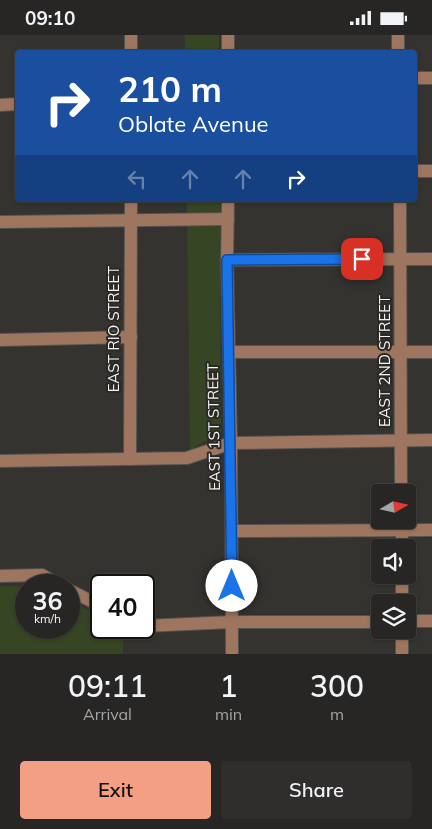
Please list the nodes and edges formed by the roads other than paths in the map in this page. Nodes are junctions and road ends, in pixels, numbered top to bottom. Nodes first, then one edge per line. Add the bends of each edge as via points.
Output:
1 (131, 35) edge
2 (228, 35) edge
3 (398, 35) edge
4 (131, 50) edge
5 (228, 50) edge
6 (398, 50) edge
7 (432, 78) edge
8 (417, 79) edge
9 (15, 104) edge
10 (0, 105) edge
11 (417, 171) edge
12 (432, 171) edge
13 (132, 202) edge
14 (228, 202) edge
15 (400, 202) edge
16 (228, 219) junction
17 (132, 221) junction
18 (0, 222) edge
19 (401, 258) junction
20 (432, 259) edge
21 (227, 260) junction
22 (131, 337) junction
23 (0, 340) edge
24 (229, 352) junction
25 (401, 352) junction
26 (432, 352) edge
27 (432, 440) edge
28 (401, 441) junction
29 (231, 443) junction
30 (130, 459) junction
31 (0, 461) edge
32 (401, 484) edge
33 (371, 526) edge
34 (416, 527) edge
35 (432, 530) edge
36 (232, 531) junction
37 (0, 576) edge
38 (15, 576) edge
39 (371, 621) edge
40 (416, 621) edge
41 (432, 621) edge
42 (232, 622) junction
43 (155, 625) edge
44 (402, 639) edge
45 (232, 654) edge
46 (402, 654) edge

1 - 4 street
2 - 5 street
3 - 6 street
7 - 8 street
9 - 10 street
11 - 12 street
13 - 17 street, EAST RIO STREET
14 - 16 street, EAST 1ST STREET
15 - 19 street, EAST 2ND STREET
16 - 17 street
16 - 21 street, EAST 1ST STREET
17 - 18 street
17 - 22 street, EAST RIO STREET
19 - 20 street
19 - 21 street
19 - 25 street, EAST 2ND STREET
21 - 24 street, EAST 1ST STREET
22 - 23 street
22 - 30 street, EAST RIO STREET
24 - 25 street
24 - 29 street, EAST 1ST STREET
25 - 26 street
25 - 28 street, EAST 2ND STREET
27 - 28 street
28 - 29 street
28 - 32 street, EAST 2ND STREET
29 - 30 street via 187,458
29 - 36 street, EAST 1ST STREET
30 - 31 street
33 - 36 street
34 - 35 street
36 - 42 street, EAST 1ST STREET
37 - 38 street
39 - 42 street
40 - 41 street
42 - 43 street
42 - 45 street, EAST 1ST STREET
44 - 46 street

